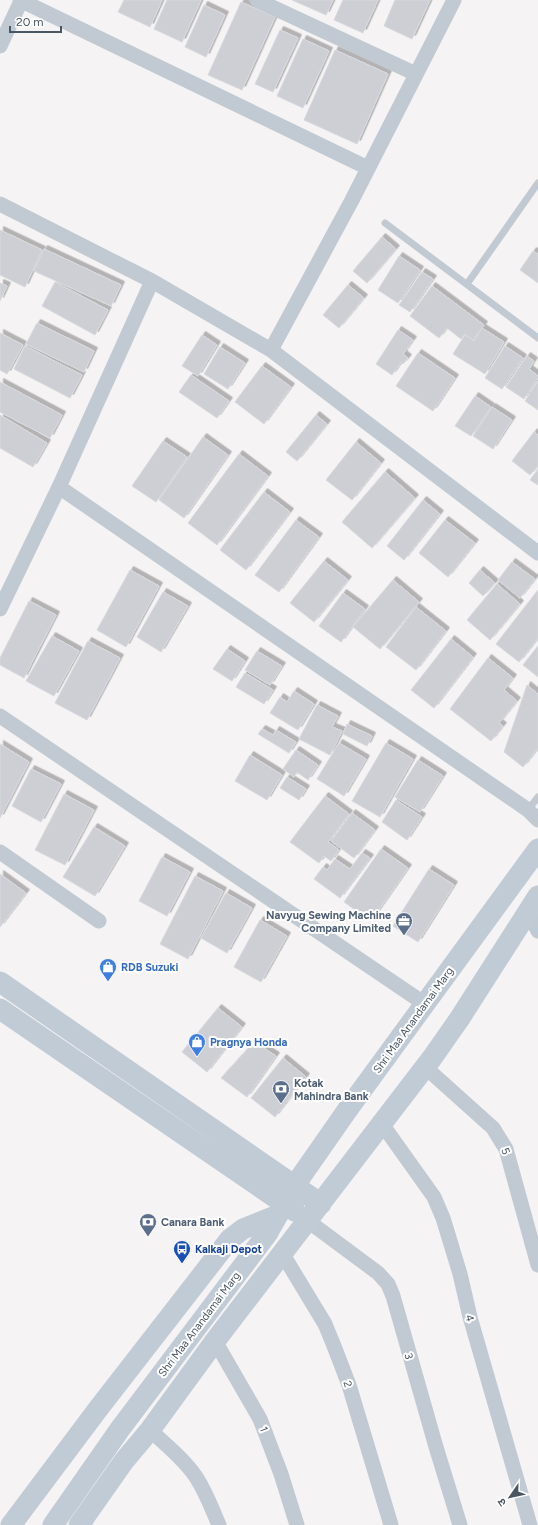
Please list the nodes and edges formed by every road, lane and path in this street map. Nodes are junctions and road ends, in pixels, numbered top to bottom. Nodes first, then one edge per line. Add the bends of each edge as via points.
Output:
1 (20, 0) edge
2 (257, 0) edge
3 (454, 0) edge
4 (0, 46) edge
5 (416, 74) junction
6 (368, 168) junction
7 (538, 183) edge
8 (0, 204) edge
9 (385, 223) dead end
10 (152, 281) junction
11 (467, 284) junction
12 (538, 338) edge
13 (271, 350) junction
14 (59, 487) junction
15 (538, 553) edge
16 (0, 609) edge
17 (0, 716) edge
18 (538, 797) edge
19 (533, 815) edge
20 (538, 849) edge
21 (0, 852) edge
22 (533, 904) edge
23 (99, 921) dead end
24 (538, 931) edge
25 (0, 982) edge
26 (425, 1004) junction
27 (0, 1009) edge
28 (425, 1067) junction
29 (382, 1124) junction
30 (295, 1185) junction
31 (321, 1204) junction
32 (281, 1209) junction
33 (308, 1221) junction
34 (282, 1253) junction
35 (538, 1264) edge
36 (215, 1341) junction
37 (98, 1409) junction
38 (120, 1429) junction
39 (150, 1430) junction
40 (11, 1525) edge
41 (53, 1525) edge
42 (79, 1525) edge
43 (219, 1525) edge
44 (297, 1525) edge
45 (390, 1525) edge
46 (460, 1525) edge
47 (530, 1525) edge

1 - 4 street
1 - 6 street
2 - 5 street
3 - 5 street
5 - 6 street
6 - 13 street
7 - 11 lane
8 - 10 street
9 - 11 lane
10 - 13 street
10 - 14 street
11 - 12 lane
13 - 15 street
14 - 16 street
14 - 19 street
17 - 26 street
18 - 19 lane
20 - 26 main road, Shri Maa Anandamai Marg
21 - 23 street
22 - 24 street
22 - 28 main road via 460,1018
25 - 30 main road
26 - 30 main road, Shri Maa Anandamai Marg
27 - 32 main road
28 - 29 main road
28 - 35 street, 5 via 493,1128 506,1149
29 - 31 main road
29 - 47 street, 4 via 434,1197 443,1218
30 - 31 main road
30 - 32 main road, Shri Maa Anandamai Marg
31 - 33 main road
32 - 33 main road
32 - 37 main road via 242,1229 230,1239
32 - 38 main road, Shri Maa Anandamai Marg via 267,1234
33 - 34 main road
33 - 46 street, 3 via 378,1273 388,1284
34 - 36 main road
34 - 45 street, 2 via 325,1324 334,1346
36 - 39 main road
36 - 44 street, 1 via 260,1419
37 - 38 main road
37 - 40 main road
38 - 41 main road, Shri Maa Anandamai Marg
39 - 42 main road via 124,1461
39 - 43 street via 196,1477

